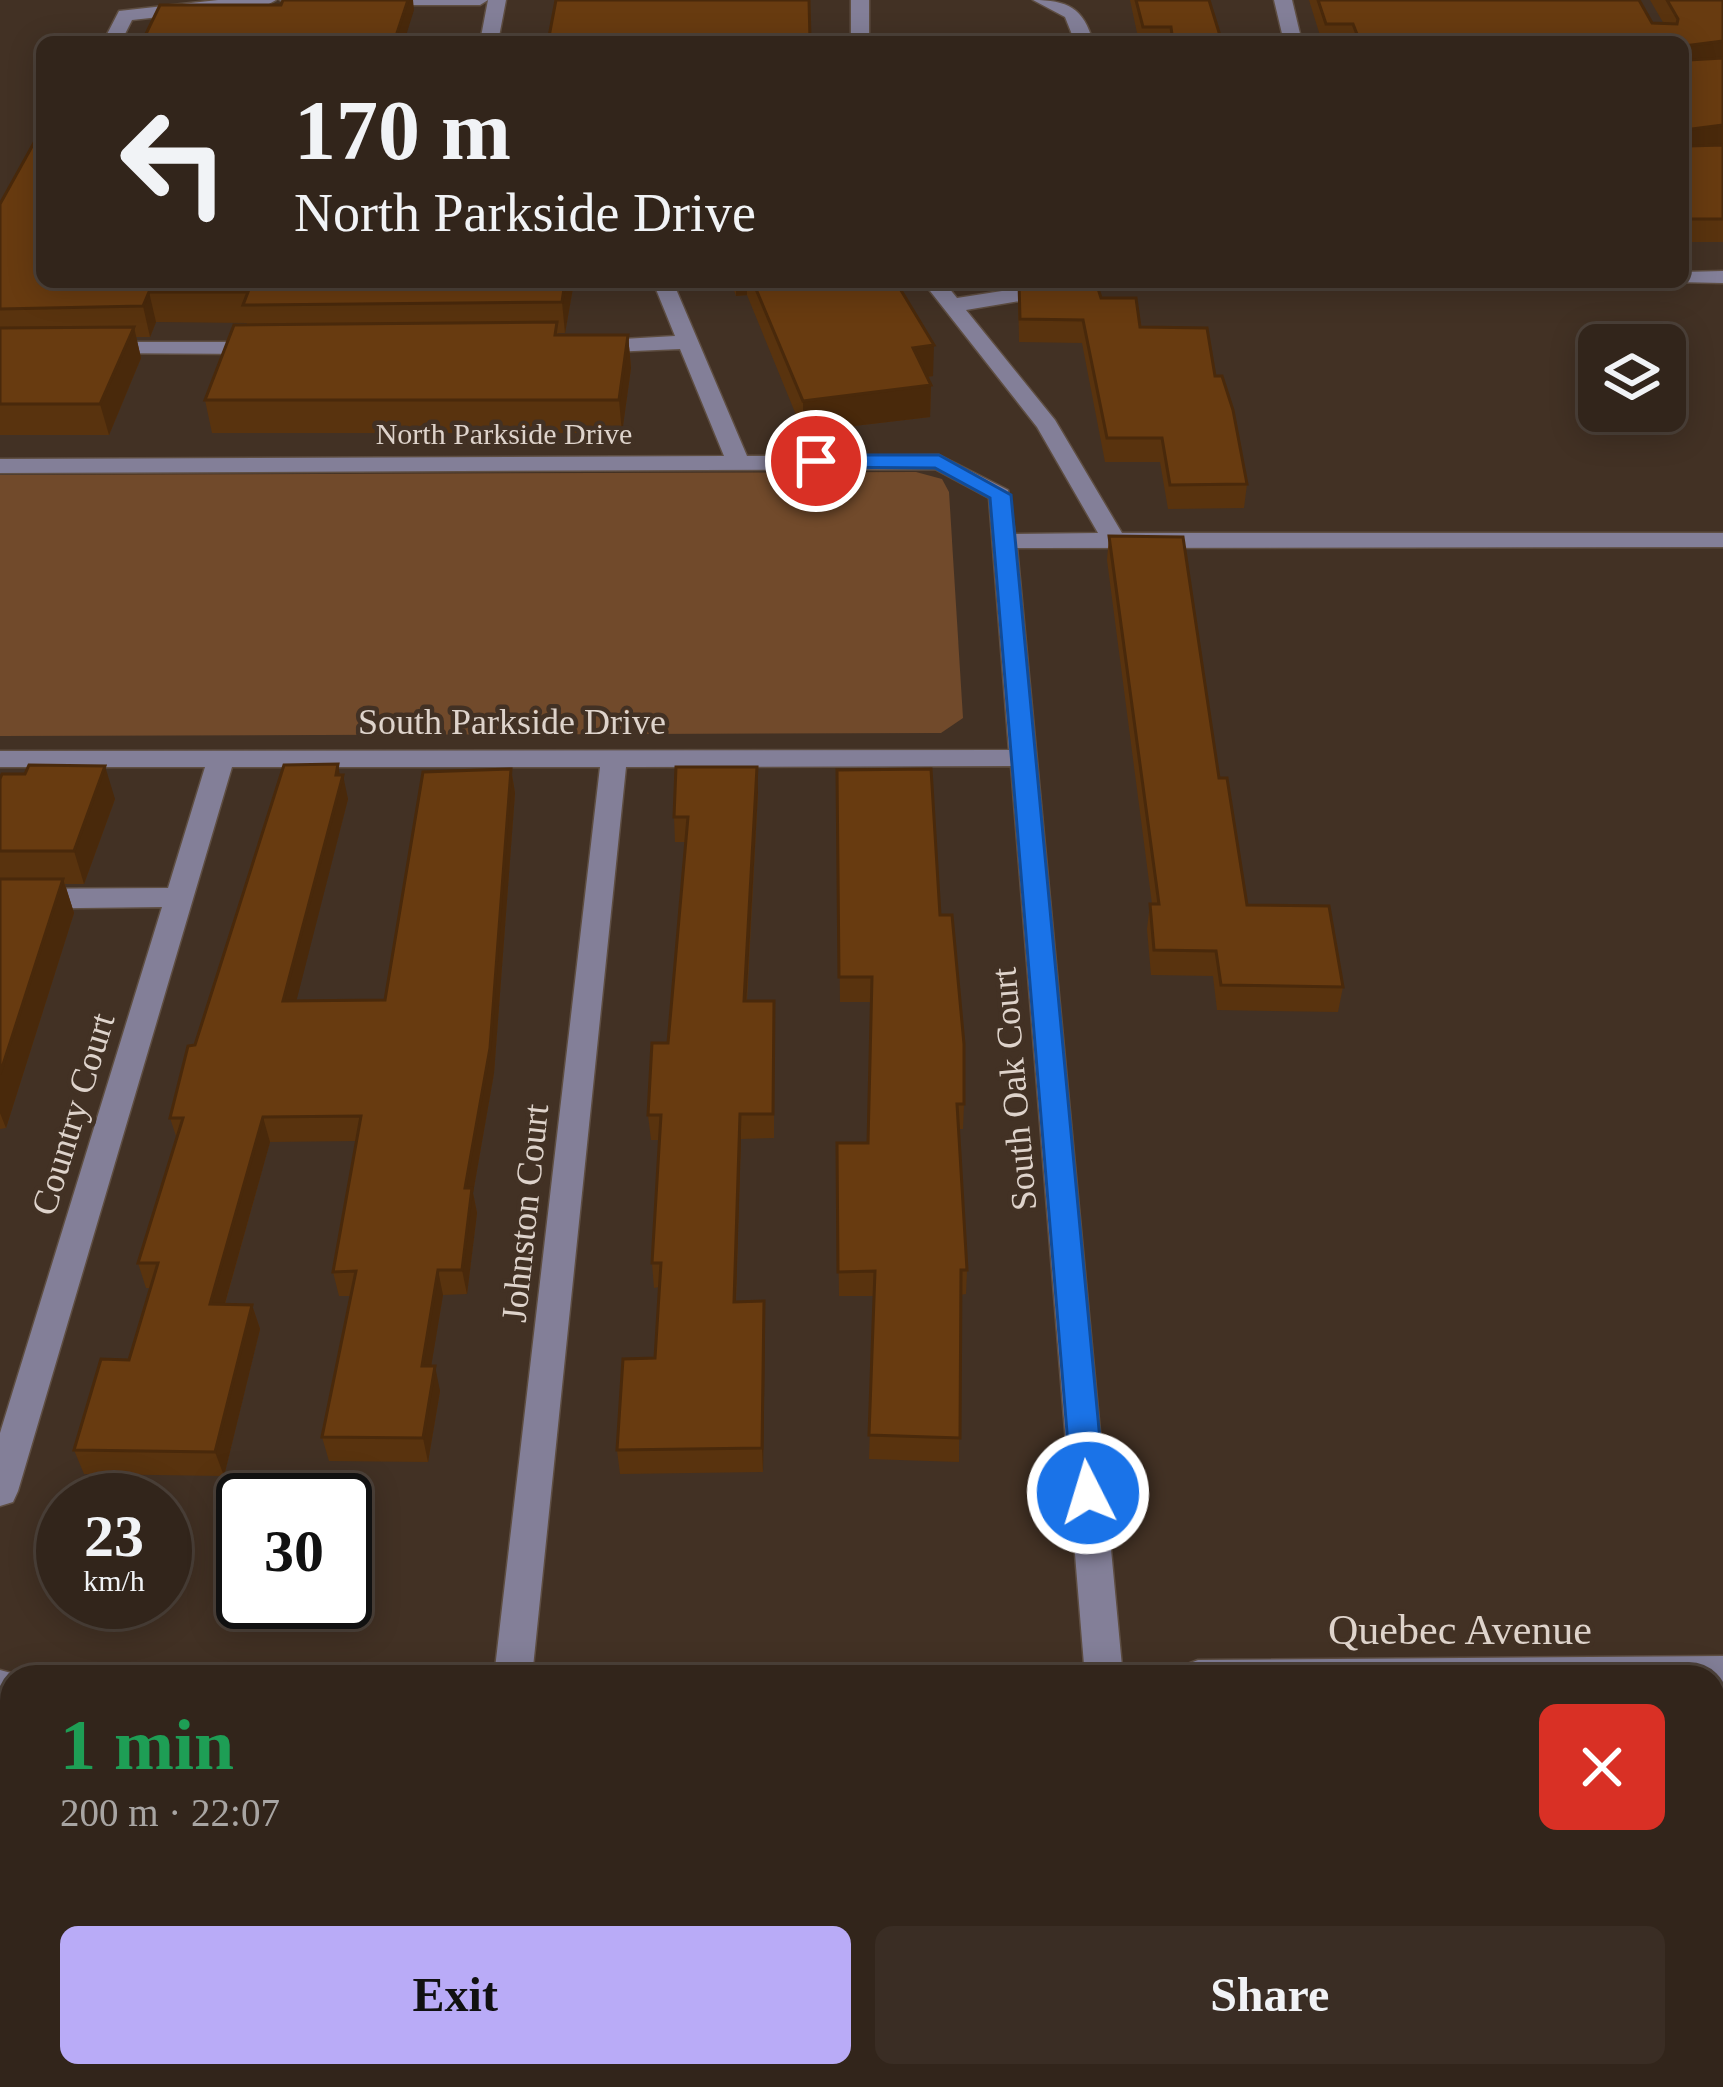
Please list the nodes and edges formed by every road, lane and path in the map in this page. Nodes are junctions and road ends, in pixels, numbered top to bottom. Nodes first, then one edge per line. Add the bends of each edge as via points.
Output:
1 (267, 0) edge
2 (289, 0) edge
3 (480, 0) edge
4 (497, 0) edge
5 (860, 0) edge
6 (1042, 0) edge
7 (1283, 0) edge
8 (128, 7) edge
9 (115, 36) edge
10 (490, 36) edge
11 (860, 36) edge
12 (1083, 36) edge
13 (1292, 36) edge
14 (1723, 277) edge
15 (1689, 278) edge
16 (666, 288) edge
17 (937, 288) edge
18 (1061, 288) edge
19 (949, 306) junction
20 (690, 342) junction
21 (560, 347) edge
22 (280, 348) edge
23 (70, 349) edge
24 (737, 461) junction
25 (0, 466) edge
26 (1000, 495) joint
27 (1723, 539) edge
28 (1114, 540) junction
29 (1004, 541) junction
30 (614, 758) junction
31 (1024, 758) junction
32 (0, 759) edge
33 (221, 759) junction
34 (179, 897) junction
35 (0, 898) edge
36 (0, 1491) edge
37 (514, 1665) edge
38 (1104, 1665) edge

1 - 8 street
2 - 3 street
4 - 10 street
5 - 11 street
6 - 12 street via 1079,18
7 - 13 street
8 - 9 street
14 - 15 street
16 - 20 street
17 - 19 street
18 - 19 street
19 - 28 street via 1047,425
20 - 21 street
20 - 24 street
22 - 23 street
24 - 25 street, North Parkside Drive
24 - 26 street, North Parkside Drive via 939,461
26 - 29 street, South Oak Court
27 - 28 street
28 - 29 street
29 - 31 street, South Oak Court
30 - 31 street, South Parkside Drive
30 - 33 street, South Parkside Drive
30 - 37 street, Johnston Court
31 - 38 street, South Oak Court
32 - 33 street, South Parkside Drive
33 - 34 street, Country Court
34 - 35 street
34 - 36 street, Country Court

